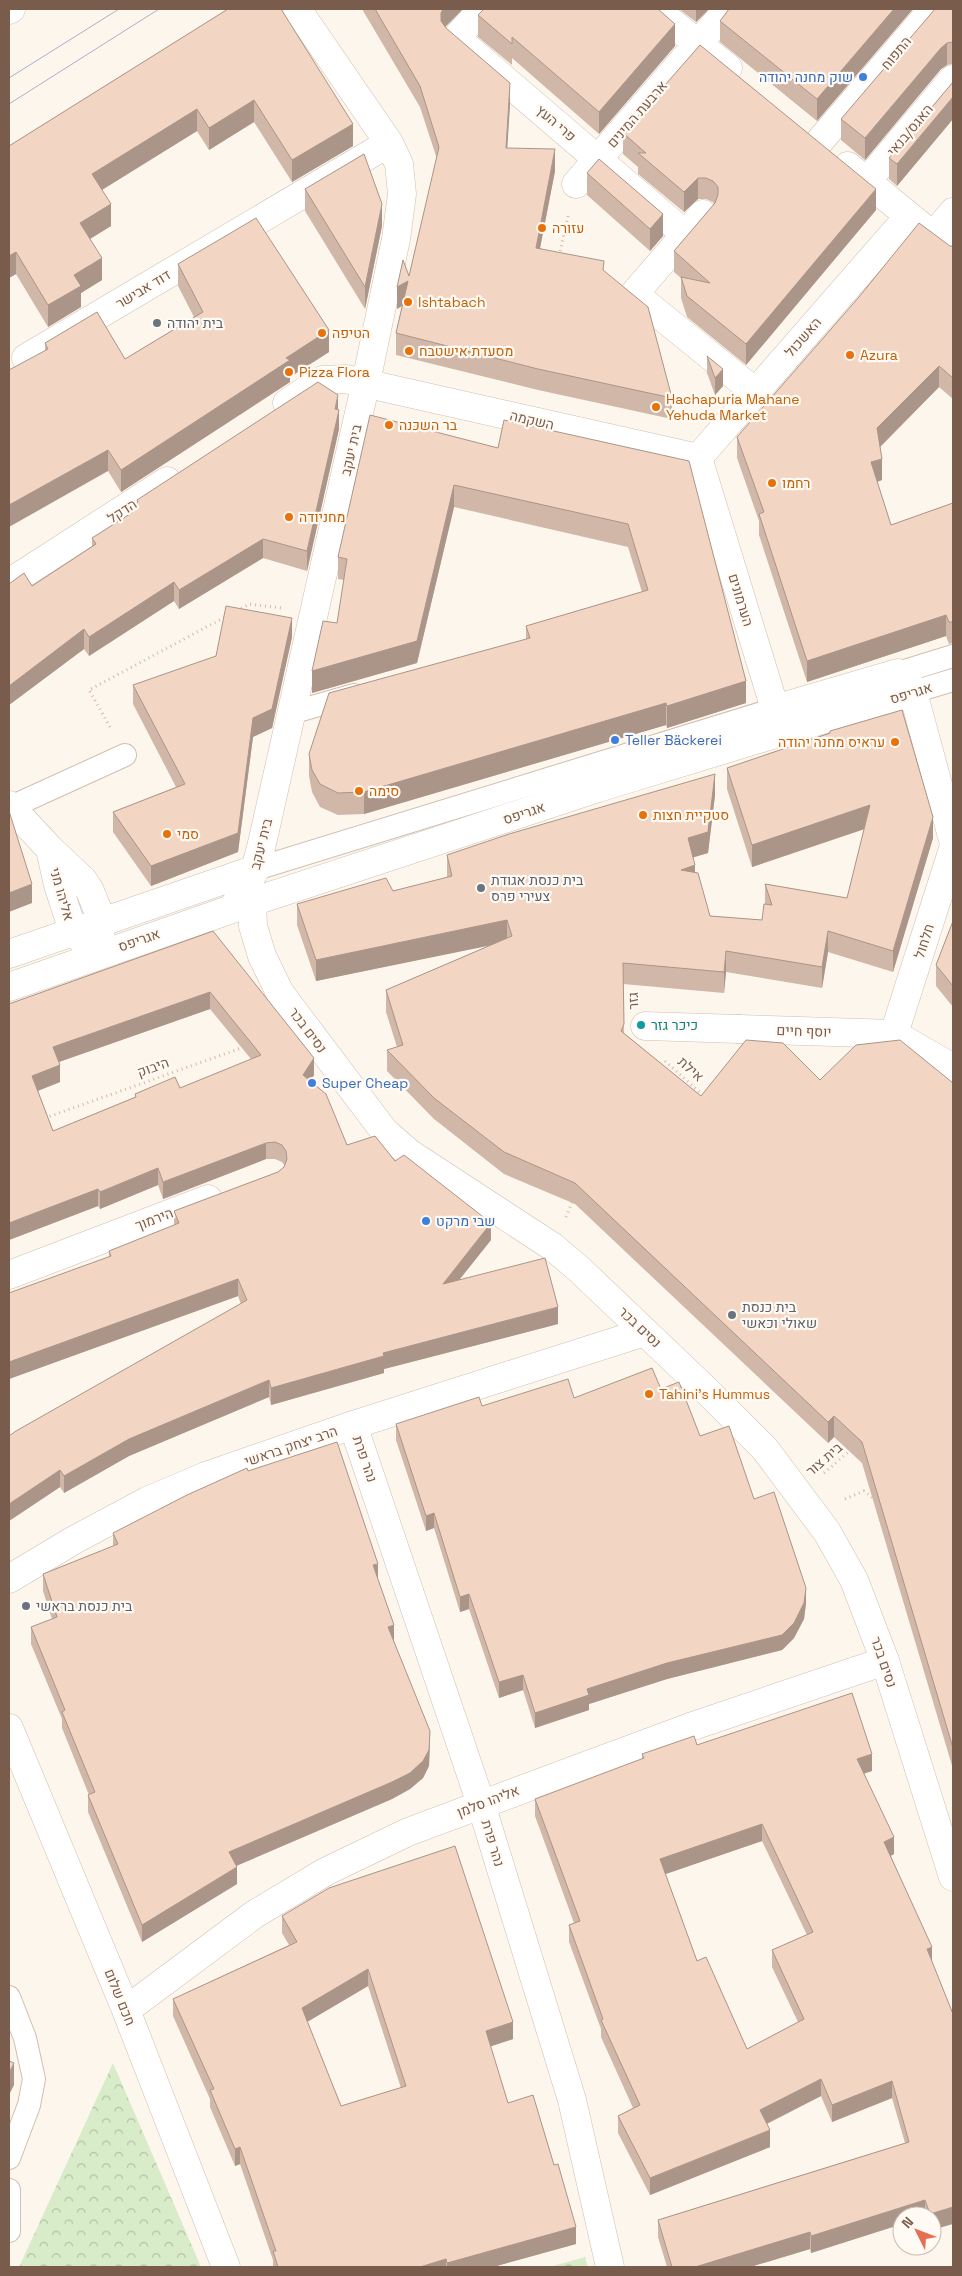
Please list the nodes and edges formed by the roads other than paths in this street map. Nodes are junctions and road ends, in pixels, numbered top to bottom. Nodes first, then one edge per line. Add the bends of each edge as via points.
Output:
1 (297, 9) edge
2 (482, 9) edge
3 (656, 9) edge
4 (728, 9) edge
5 (933, 9) edge
6 (699, 44) junction
7 (953, 79) edge
8 (749, 85) edge
9 (799, 126) edge
10 (819, 142) junction
11 (389, 143) junction
12 (598, 159) junction
13 (866, 182) junction
14 (576, 184) road end
15 (953, 212) edge
16 (703, 214) edge
17 (909, 216) junction
18 (686, 235) junction
19 (943, 244) edge
20 (26, 358) dead end
21 (366, 382) junction
22 (755, 392) junction
23 (266, 417) edge
24 (698, 458) junction
25 (184, 470) edge
26 (9, 583) edge
27 (953, 656) edge
28 (953, 680) edge
29 (906, 682) junction
30 (375, 689) edge
31 (775, 709) junction
32 (291, 713) junction
33 (762, 738) junction
34 (125, 755) road end
35 (10, 806) edge
36 (953, 840) edge
37 (50, 849) junction
38 (953, 849) edge
39 (268, 864) junction
40 (242, 905) junction
41 (102, 921) junction
42 (73, 931) junction
43 (9, 954) edge
44 (97, 954) junction
45 (9, 987) edge
46 (645, 1026) road end
47 (894, 1034) junction
48 (953, 1068) edge
49 (227, 1191) edge
50 (9, 1275) edge
51 (645, 1332) junction
52 (353, 1425) junction
53 (9, 1579) edge
54 (885, 1661) junction
55 (9, 1728) edge
56 (481, 1804) junction
57 (953, 1877) edge
58 (9, 1997) edge
59 (126, 2010) junction
60 (9, 2158) edge
61 (9, 2190) edge
62 (9, 2231) edge
63 (226, 2267) edge
64 (610, 2267) edge

1 - 11 street, בית יעקב
2 - 12 street, פרי העץ via 456,38
3 - 6 street
4 - 6 street, ארבעת המינים
5 - 10 street, התפוח
6 - 8 street
6 - 12 street, ארבעת המינים
7 - 13 street, האגס/בנאי
9 - 10 street
10 - 13 street
11 - 20 street, דוד אבישר
11 - 21 street, בית יעקב via 399,164 402,194 396,239
12 - 14 street, ארבעת המינים
12 - 18 street, פרי העץ
13 - 17 street
15 - 19 street
16 - 18 street
17 - 19 street
17 - 22 street, האשכול
18 - 22 street via 634,294
21 - 23 street via 346,378 322,380
21 - 24 street, השקמה
21 - 32 street, בית יעקב
22 - 24 street, האשכול
24 - 31 street, הערמונים
25 - 26 street, הדקל
27 - 29 lane, אגריפס
28 - 29 lane, אגריפס
29 - 31 street, אגריפס
29 - 33 street, אגריפס
29 - 36 street
30 - 32 lane
31 - 33 street via 774,724
31 - 39 lane, אגריפס
32 - 39 street, בית יעקב
33 - 40 street, אגריפס via 598,788
34 - 35 lane
35 - 37 street, אליהו מני
37 - 41 street, אליהו מני via 83,880
37 - 42 street, אליהו מני
38 - 47 street, חלחול
39 - 40 street, בית יעקב via 244,894
39 - 41 street, אגריפס
40 - 44 street, אגריפס
40 - 51 street, נסים בכר via 280,993 384,1131 409,1153 553,1248
41 - 42 street, אגריפס
41 - 44 street
42 - 43 street, אגריפס
42 - 44 street, אליהו מני
44 - 45 street, אגריפס
46 - 47 street, יוסף חיים
47 - 48 street, יוסף חיים
49 - 50 street, הירמוך
51 - 52 street, הרב יצחק בראשי
51 - 54 street, נסים בכר via 765,1450 827,1532 854,1580
52 - 53 street, הרב יצחק בראשי via 206,1476 148,1501
52 - 56 street, נהר פרת
54 - 56 street, אליהו סלמן via 690,1727
54 - 57 street, נסים בכר
55 - 59 street, חכם שלום
56 - 59 street, אליהו סלמן via 408,1832 325,1872 255,1914
56 - 64 street, נהר פרת via 572,2100
58 - 60 lane via 25,2038 34,2079 29,2105
59 - 63 street, חכם שלום
61 - 62 lane

